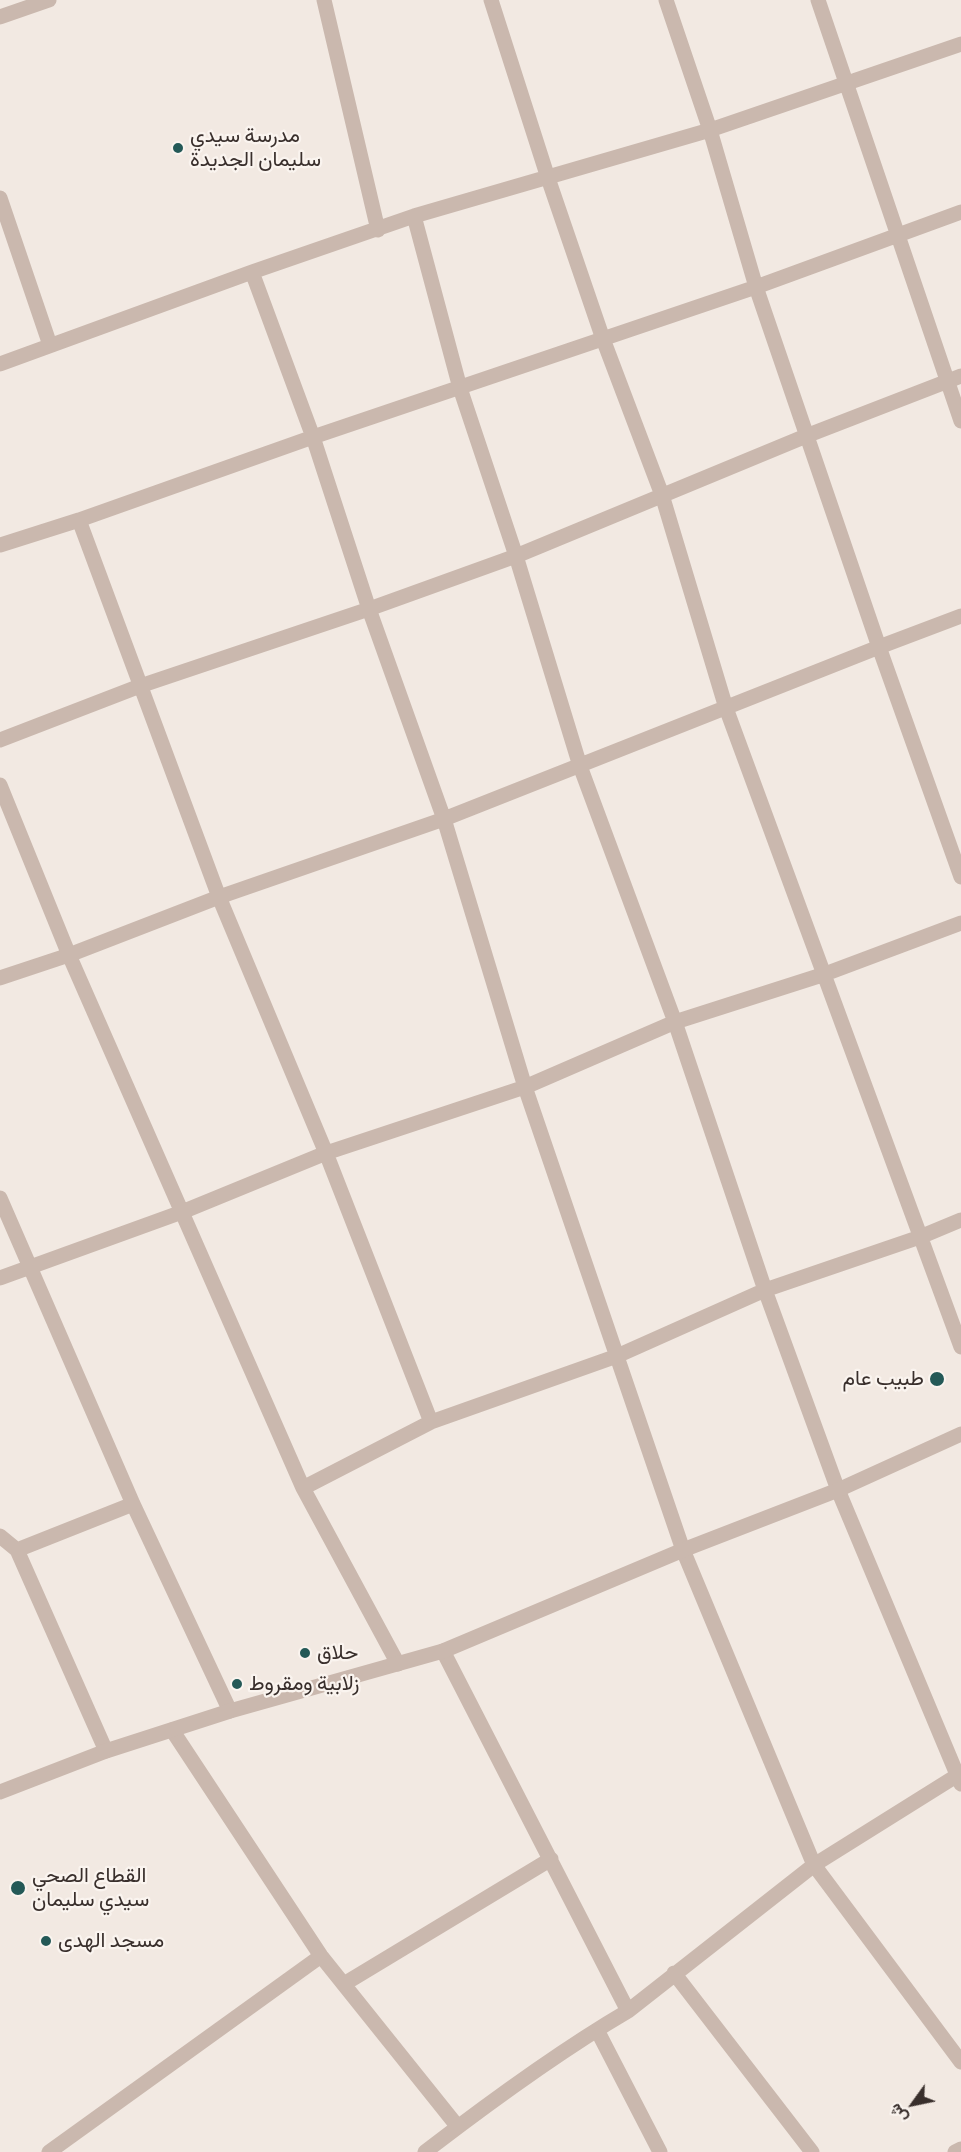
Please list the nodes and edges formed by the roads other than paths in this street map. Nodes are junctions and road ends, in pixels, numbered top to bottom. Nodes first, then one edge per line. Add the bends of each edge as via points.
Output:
1 (49, 0) edge
2 (324, 0) edge
3 (491, 0) edge
4 (666, 0) edge
5 (818, 0) edge
6 (0, 17) edge
7 (961, 44) edge
8 (846, 84) junction
9 (710, 130) junction
10 (548, 178) junction
11 (0, 198) edge
12 (961, 212) edge
13 (414, 216) junction
14 (378, 230) junction
15 (899, 234) junction
16 (252, 272) junction
17 (756, 287) junction
18 (603, 339) junction
19 (50, 345) junction
20 (0, 364) edge
21 (955, 379) edge
22 (460, 388) junction
23 (961, 420) edge
24 (806, 436) junction
25 (313, 437) junction
26 (662, 495) junction
27 (79, 520) junction
28 (0, 545) edge
29 (516, 556) junction
30 (369, 609) junction
31 (961, 616) edge
32 (879, 647) junction
33 (140, 686) junction
34 (726, 708) junction
35 (0, 740) edge
36 (580, 766) junction
37 (0, 785) edge
38 (444, 819) junction
39 (961, 877) edge
40 (219, 897) junction
41 (961, 923) edge
42 (69, 955) junction
43 (825, 974) junction
44 (0, 978) edge
45 (675, 1022) junction
46 (525, 1087) junction
47 (326, 1153) junction
48 (0, 1198) edge
49 (182, 1212) junction
50 (961, 1220) edge
51 (920, 1238) junction
52 (29, 1266) junction
53 (0, 1278) edge
54 (765, 1290) junction
55 (961, 1347) edge
56 (617, 1356) junction
57 (431, 1422) junction
58 (961, 1434) edge
59 (303, 1488) junction
60 (837, 1490) junction
61 (133, 1504) junction
62 (0, 1536) edge
63 (17, 1550) junction
64 (683, 1550) junction
65 (443, 1650) junction
66 (398, 1664) junction
67 (230, 1711) junction
68 (172, 1730) junction
69 (106, 1750) junction
70 (960, 1777) edge
71 (0, 1792) edge
72 (551, 1859) junction
73 (814, 1865) junction
74 (321, 1956) junction
75 (674, 1973) junction
76 (344, 1984) junction
77 (628, 2011) junction
78 (597, 2030) junction
79 (961, 2062) edge
80 (458, 2127) junction
81 (961, 2149) edge
82 (49, 2152) edge
83 (425, 2152) edge
84 (660, 2152) edge
85 (812, 2152) edge
86 (956, 2152) edge

1 - 6 street
2 - 14 street
3 - 10 street
4 - 9 street
5 - 8 street
7 - 8 street
8 - 9 street
8 - 15 street
9 - 10 street
9 - 17 street
10 - 13 street
10 - 18 street
11 - 19 street
12 - 15 street
13 - 14 street
13 - 22 street
14 - 16 street
15 - 17 street
15 - 21 street
16 - 19 street
16 - 25 street
17 - 18 street
17 - 24 street
18 - 22 street
18 - 26 street
19 - 20 street
21 - 23 street
21 - 24 street
22 - 25 street
22 - 29 street
24 - 26 street
24 - 32 street
25 - 27 street
25 - 30 street
26 - 29 street
26 - 34 street
27 - 28 street
27 - 33 street
29 - 30 street
29 - 36 street
30 - 33 street
30 - 38 street
31 - 32 street
32 - 34 street
32 - 39 street
33 - 35 street
33 - 40 street
34 - 36 street
34 - 43 street
36 - 38 street
36 - 45 street
37 - 42 street
38 - 40 street
38 - 46 street
40 - 42 street
40 - 47 street
41 - 43 street
42 - 44 street
42 - 49 street
43 - 45 street
43 - 51 street
45 - 46 street
45 - 54 street
46 - 47 street
46 - 56 street
47 - 49 street
47 - 57 street
48 - 52 street
49 - 52 street
49 - 59 street
50 - 51 street
51 - 54 street
51 - 55 street
52 - 53 street
52 - 61 street
54 - 56 street
54 - 60 street
56 - 57 street
56 - 64 street
57 - 59 street
58 - 60 street
59 - 66 street
60 - 64 street
60 - 70 street
61 - 63 street
61 - 67 street
62 - 63 street
63 - 69 street
64 - 65 street
64 - 73 street
65 - 66 street
65 - 72 street
66 - 67 street
67 - 68 street
68 - 69 street
68 - 74 street
69 - 71 street
70 - 73 street
72 - 76 street
72 - 77 street
73 - 75 street
73 - 79 street
74 - 76 street
74 - 82 street
75 - 77 street
75 - 85 street
76 - 80 street
77 - 78 street
78 - 80 street
78 - 84 street
80 - 83 street
81 - 86 street

